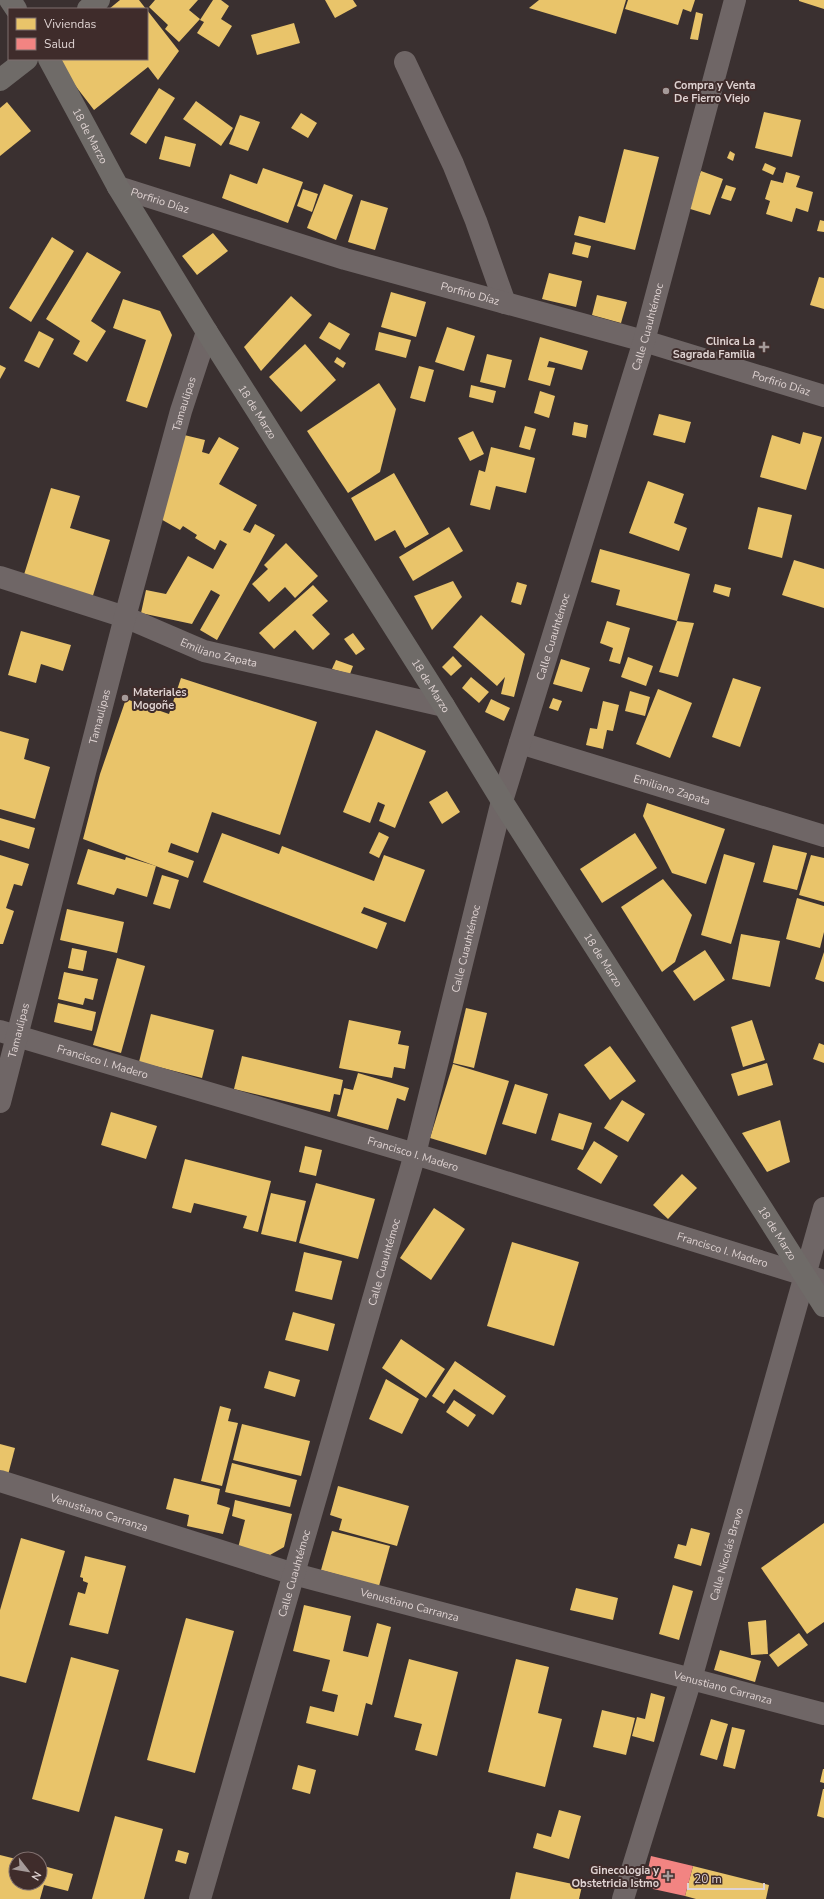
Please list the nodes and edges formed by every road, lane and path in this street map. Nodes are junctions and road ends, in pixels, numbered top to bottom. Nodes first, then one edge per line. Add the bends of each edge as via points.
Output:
1 (98, 0) edge
2 (735, 0) edge
3 (89, 8) edge
4 (26, 60) edge
5 (50, 60) edge
6 (405, 62) dead end
7 (0, 80) edge
8 (118, 187) junction
9 (505, 303) junction
10 (207, 332) junction
11 (644, 342) junction
12 (824, 396) edge
13 (0, 577) edge
14 (125, 616) junction
15 (444, 706) junction
16 (520, 743) junction
17 (502, 802) junction
18 (824, 836) edge
19 (9, 1034) edge
20 (0, 1102) edge
21 (415, 1154) junction
22 (824, 1208) edge
23 (814, 1278) edge
24 (824, 1306) edge
25 (0, 1481) edge
26 (294, 1574) junction
27 (691, 1679) junction
28 (824, 1714) edge
29 (200, 1899) edge
30 (623, 1899) edge

1 - 3 main road
2 - 11 street, Calle Cuauhtémoc
4 - 7 main road
5 - 8 main road, 18 de Marzo
6 - 9 street via 453,164
8 - 9 street, Porfirio Díaz via 345,259
8 - 10 main road, 18 de Marzo
9 - 11 street, Porfirio Díaz
10 - 14 street, Tamaulipas via 181,411
10 - 15 main road, 18 de Marzo
11 - 12 street, Porfirio Díaz
11 - 16 street, Calle Cuauhtémoc
13 - 14 street, Emiliano Zapata
14 - 15 street, Emiliano Zapata via 204,651
14 - 19 street, Tamaulipas
15 - 17 main road, 18 de Marzo
16 - 17 street, Calle Cuauhtémoc
16 - 18 street, Emiliano Zapata
17 - 21 street, Calle Cuauhtémoc
17 - 23 main road, 18 de Marzo
19 - 20 street, Tamaulipas
19 - 21 street, Francisco I. Madero
21 - 23 street, Francisco I. Madero
21 - 26 street, Calle Cuauhtémoc
22 - 23 street, Calle Nicolás Bravo
23 - 24 main road, 18 de Marzo
23 - 27 street, Calle Nicolás Bravo
25 - 26 street, Venustiano Carranza
26 - 27 street, Venustiano Carranza
26 - 29 street, Calle Cuauhtémoc
27 - 28 street, Venustiano Carranza
27 - 30 street, Calle Nicolás Bravo

